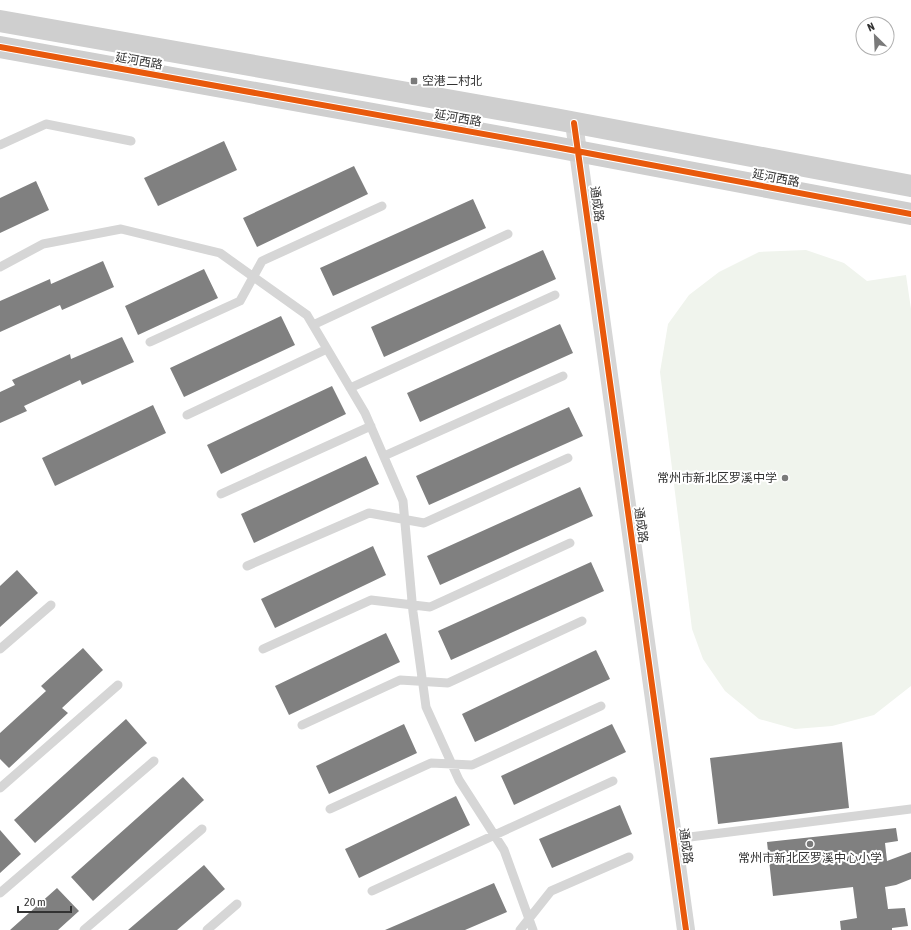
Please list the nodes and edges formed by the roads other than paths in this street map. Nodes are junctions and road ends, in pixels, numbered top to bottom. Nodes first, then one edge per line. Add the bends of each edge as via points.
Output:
1 (0, 21) edge
2 (0, 48) edge
3 (574, 123) junction
4 (131, 141) dead end
5 (0, 145) edge
6 (579, 152) junction
7 (911, 186) edge
8 (382, 206) dead end
9 (911, 214) edge
10 (508, 234) dead end
11 (0, 267) edge
12 (253, 277) junction
13 (555, 295) dead end
14 (313, 325) junction
15 (150, 342) dead end
16 (328, 349) junction
17 (563, 376) dead end
18 (350, 388) junction
19 (187, 415) dead end
20 (371, 426) junction
21 (384, 456) junction
22 (568, 458) dead end
23 (221, 494) dead end
24 (404, 519) junction
25 (570, 543) dead end
26 (247, 566) dead end
27 (51, 605) dead end
28 (412, 605) junction
29 (582, 621) dead end
30 (0, 648) edge
31 (263, 649) dead end
32 (422, 681) junction
33 (118, 685) dead end
34 (601, 706) dead end
35 (302, 725) dead end
36 (154, 761) dead end
37 (452, 764) junction
38 (613, 781) dead end
39 (0, 788) edge
40 (330, 809) dead end
41 (911, 809) edge
42 (202, 829) dead end
43 (495, 835) junction
44 (674, 839) junction
45 (629, 857) dead end
46 (372, 891) dead end
47 (0, 893) edge
48 (237, 904) dead end
49 (529, 919) junction
50 (84, 930) edge
51 (207, 930) edge
52 (520, 930) edge
53 (533, 930) edge
54 (686, 930) edge

1 - 3 street, 延河西路
2 - 6 street, 延河西路
3 - 6 street, 通成路
3 - 7 street, 延河西路
4 - 5 lane via 46,124
6 - 9 street, 延河西路
6 - 44 street, 通成路
8 - 12 lane via 262,262
10 - 14 lane
11 - 12 lane via 43,244 121,228 220,253
12 - 14 lane via 307,315
12 - 15 lane via 240,301
13 - 18 lane
14 - 16 lane
16 - 18 lane
16 - 19 lane
17 - 21 lane
18 - 20 lane
20 - 21 lane
20 - 23 lane
21 - 24 lane via 403,501
22 - 24 lane via 424,523
24 - 26 lane via 369,513
24 - 28 lane
25 - 28 lane via 430,607
27 - 30 lane
28 - 31 lane via 371,600
28 - 32 lane
29 - 32 lane via 448,683
32 - 35 lane via 400,680
32 - 37 lane via 426,707
33 - 39 lane
34 - 37 lane via 472,765
36 - 47 lane
37 - 40 lane via 431,763
37 - 43 lane via 459,780
38 - 43 lane
41 - 44 lane
42 - 50 lane
43 - 46 lane
43 - 49 lane via 504,850
44 - 54 street, 通成路
45 - 49 lane via 551,892
48 - 51 lane
49 - 52 lane
49 - 53 lane

